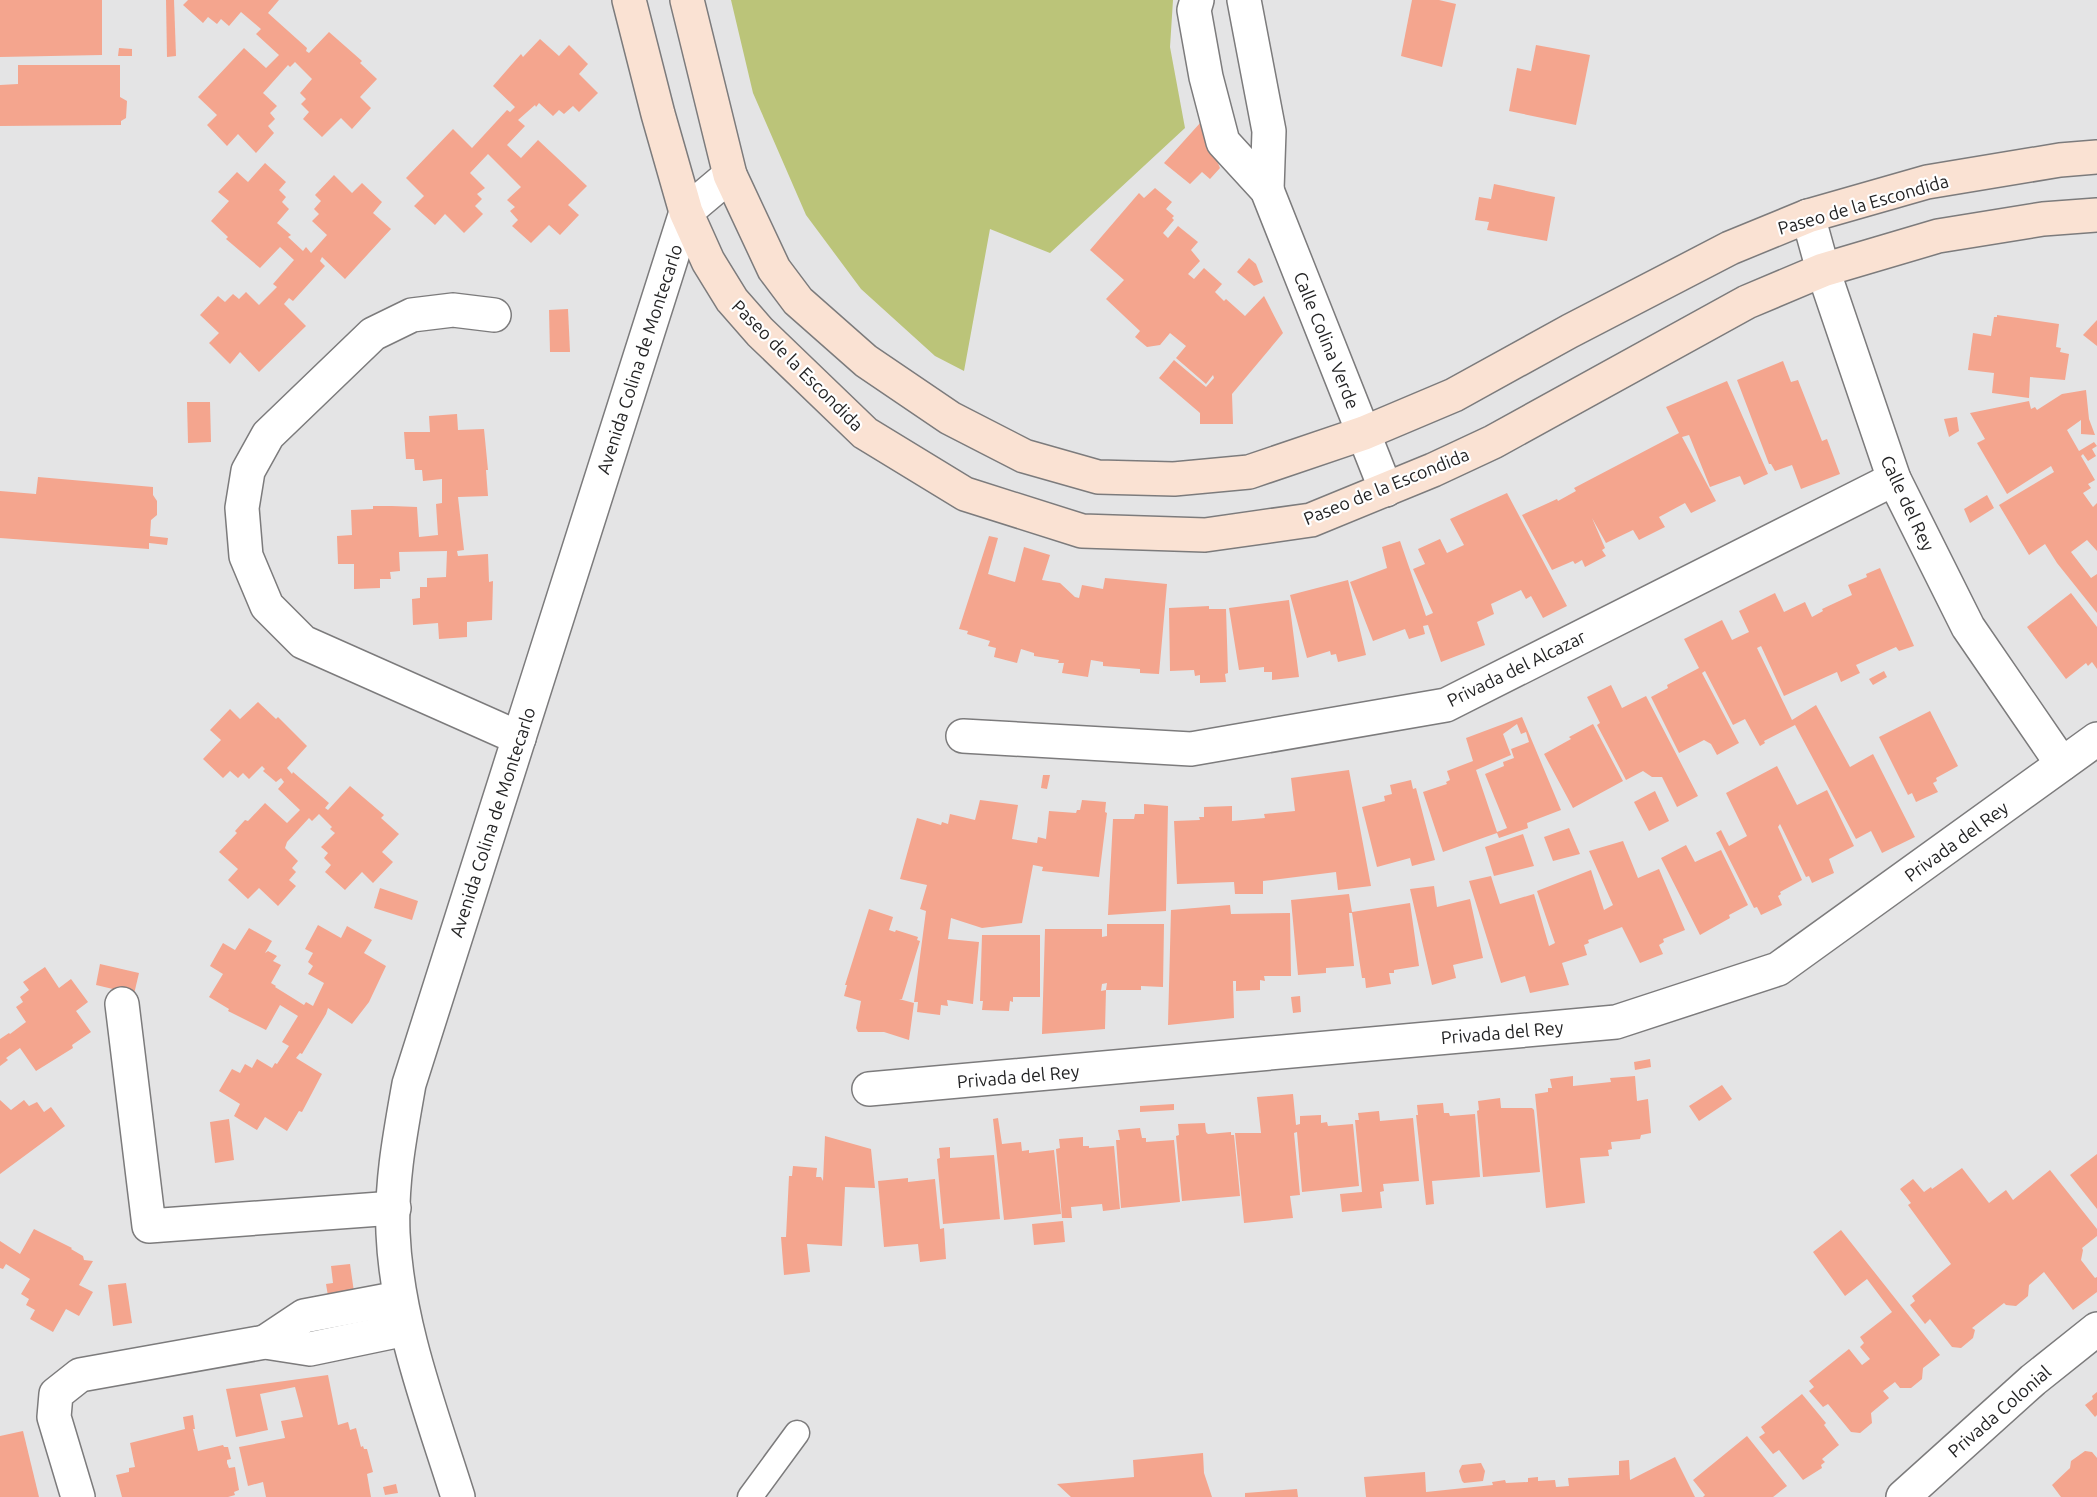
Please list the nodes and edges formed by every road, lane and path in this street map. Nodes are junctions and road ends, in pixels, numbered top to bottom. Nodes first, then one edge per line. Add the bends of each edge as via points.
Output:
1 (629, 0) edge
2 (687, 0) edge
3 (1197, 0) edge
4 (1244, 0) edge
5 (2097, 157) edge
6 (730, 175) junction
7 (1267, 190) junction
8 (687, 212) junction
9 (2097, 215) edge
10 (1808, 216) junction
11 (1823, 270) junction
12 (494, 315) dead end
13 (1364, 433) junction
14 (1894, 479) junction
15 (1386, 490) junction
16 (963, 736) dead end
17 (519, 738) junction
18 (2097, 739) edge
19 (2062, 765) junction
20 (122, 1004) dead end
21 (869, 1089) dead end
22 (394, 1208) junction
23 (403, 1313) junction
24 (2097, 1329) edge
25 (797, 1433) dead end
26 (78, 1497) edge
27 (458, 1497) edge
28 (750, 1497) edge
29 (1903, 1497) edge

1 - 8 main road, Paseo de la Escondida
2 - 6 main road, Paseo de la Escondida
3 - 7 street, Calle Colina Verde via 1194,10 1206,77 1223,142
4 - 7 street, Calle Colina Verde via 1269,131
5 - 10 main road, Paseo de la Escondida via 1927,182
6 - 8 street
6 - 13 main road, Paseo de la Escondida via 774,269 798,301 866,361 932,407 1024,456 1098,477 1174,479 1249,472
7 - 13 street, Calle Colina Verde
8 - 15 main road, Paseo de la Escondida via 726,291 760,332 865,434 965,494 1082,531 1205,535 1311,520
8 - 17 street, Avenida Colina de Montecarlo
9 - 11 main road, Paseo de la Escondida via 2043,219 1938,236
10 - 11 street, Calle del Rey
10 - 13 main road, Paseo de la Escondida via 1730,248 1454,395
11 - 14 street, Calle del Rey
11 - 15 main road, Paseo de la Escondida via 1747,302 1492,442
12 - 17 street via 453,310 412,315 374,334 268,435 248,471 242,508 246,556 267,606 303,642
13 - 15 street, Calle Colina Verde
14 - 16 street, Privada del Alcazar via 1446,705 1191,749
14 - 19 street, Calle del Rey via 1968,627
17 - 22 street, Avenida Colina de Montecarlo via 409,1084 395,1158
18 - 19 street, Privada del Rey
19 - 21 street, Privada del Rey via 1778,969 1616,1022
20 - 22 street via 148,1226
22 - 23 street, Avenida Colina de Montecarlo via 393,1232
23 - 26 street via 310,1349 265,1342 80,1375 56,1394 54,1418
23 - 27 street, Avenida Colina de Montecarlo
24 - 29 street, Privada Colonial via 2033,1380
25 - 28 lane

